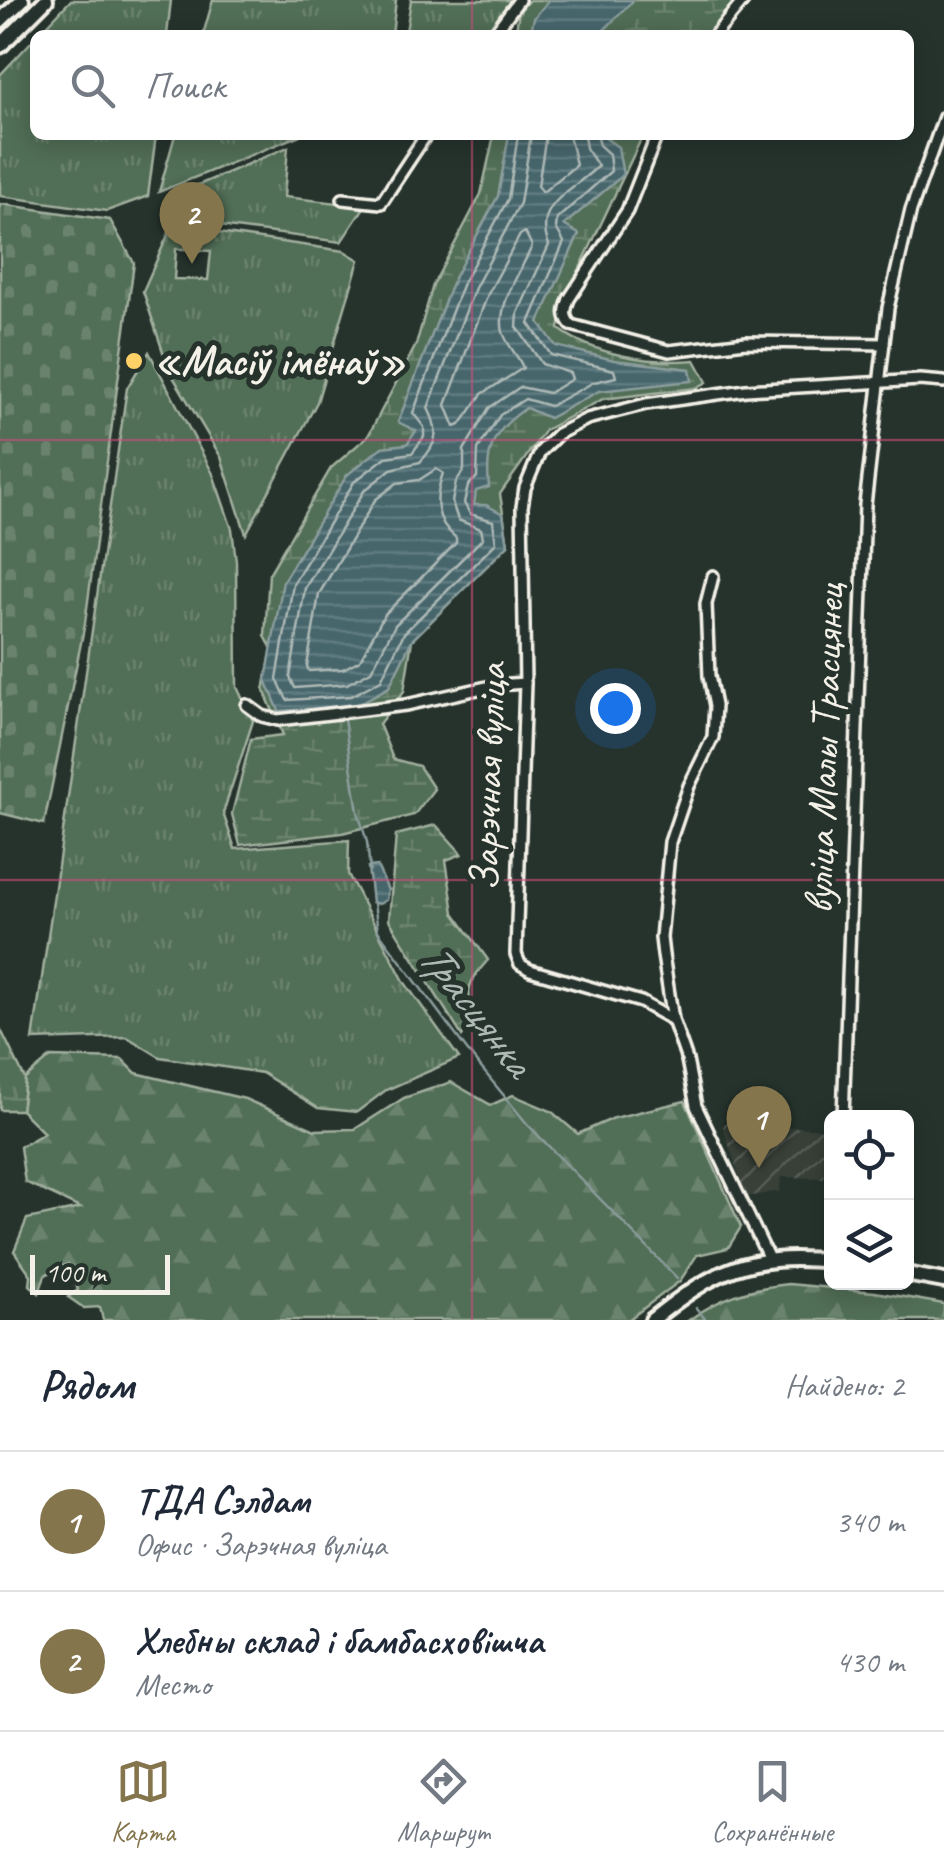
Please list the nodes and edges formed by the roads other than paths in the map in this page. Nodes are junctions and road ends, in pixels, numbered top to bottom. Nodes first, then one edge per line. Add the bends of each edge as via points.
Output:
1 (22, 0) edge
2 (46, 0) edge
3 (520, 0) edge
4 (744, 0) edge
5 (0, 22) edge
6 (497, 30) edge
7 (719, 30) edge
8 (0, 46) edge
9 (944, 117) edge
10 (423, 140) edge
11 (655, 140) edge
12 (342, 200) dead end
13 (884, 344) junction
14 (944, 382) edge
15 (878, 384) junction
16 (713, 576) dead end
17 (525, 684) junction
18 (247, 705) dead end
19 (673, 1020) junction
20 (843, 1110) edge
21 (769, 1259) junction
22 (824, 1261) edge
23 (914, 1275) edge
24 (944, 1281) edge
25 (652, 1320) edge

1 - 5 street
2 - 8 street
3 - 6 street
4 - 7 street
9 - 13 street, вуліца Малы Трасцянец via 908,223
10 - 12 street via 381,203
11 - 13 street via 627,211 566,318 581,330 669,351 746,342
13 - 15 street, вуліца Малы Трасцянец
14 - 15 street
15 - 17 street, Зарэчная вуліца via 746,390 646,404 588,418 558,434 534,461 522,506
15 - 20 street, вуліца Малы Трасцянец via 865,505
16 - 19 street via 706,604 713,737 670,842 662,938
17 - 18 street via 278,720
17 - 19 street, Зарэчная вуліца via 515,935 520,964 642,1002
19 - 21 street via 696,1106
21 - 22 street
21 - 25 street via 721,1272
23 - 24 street

